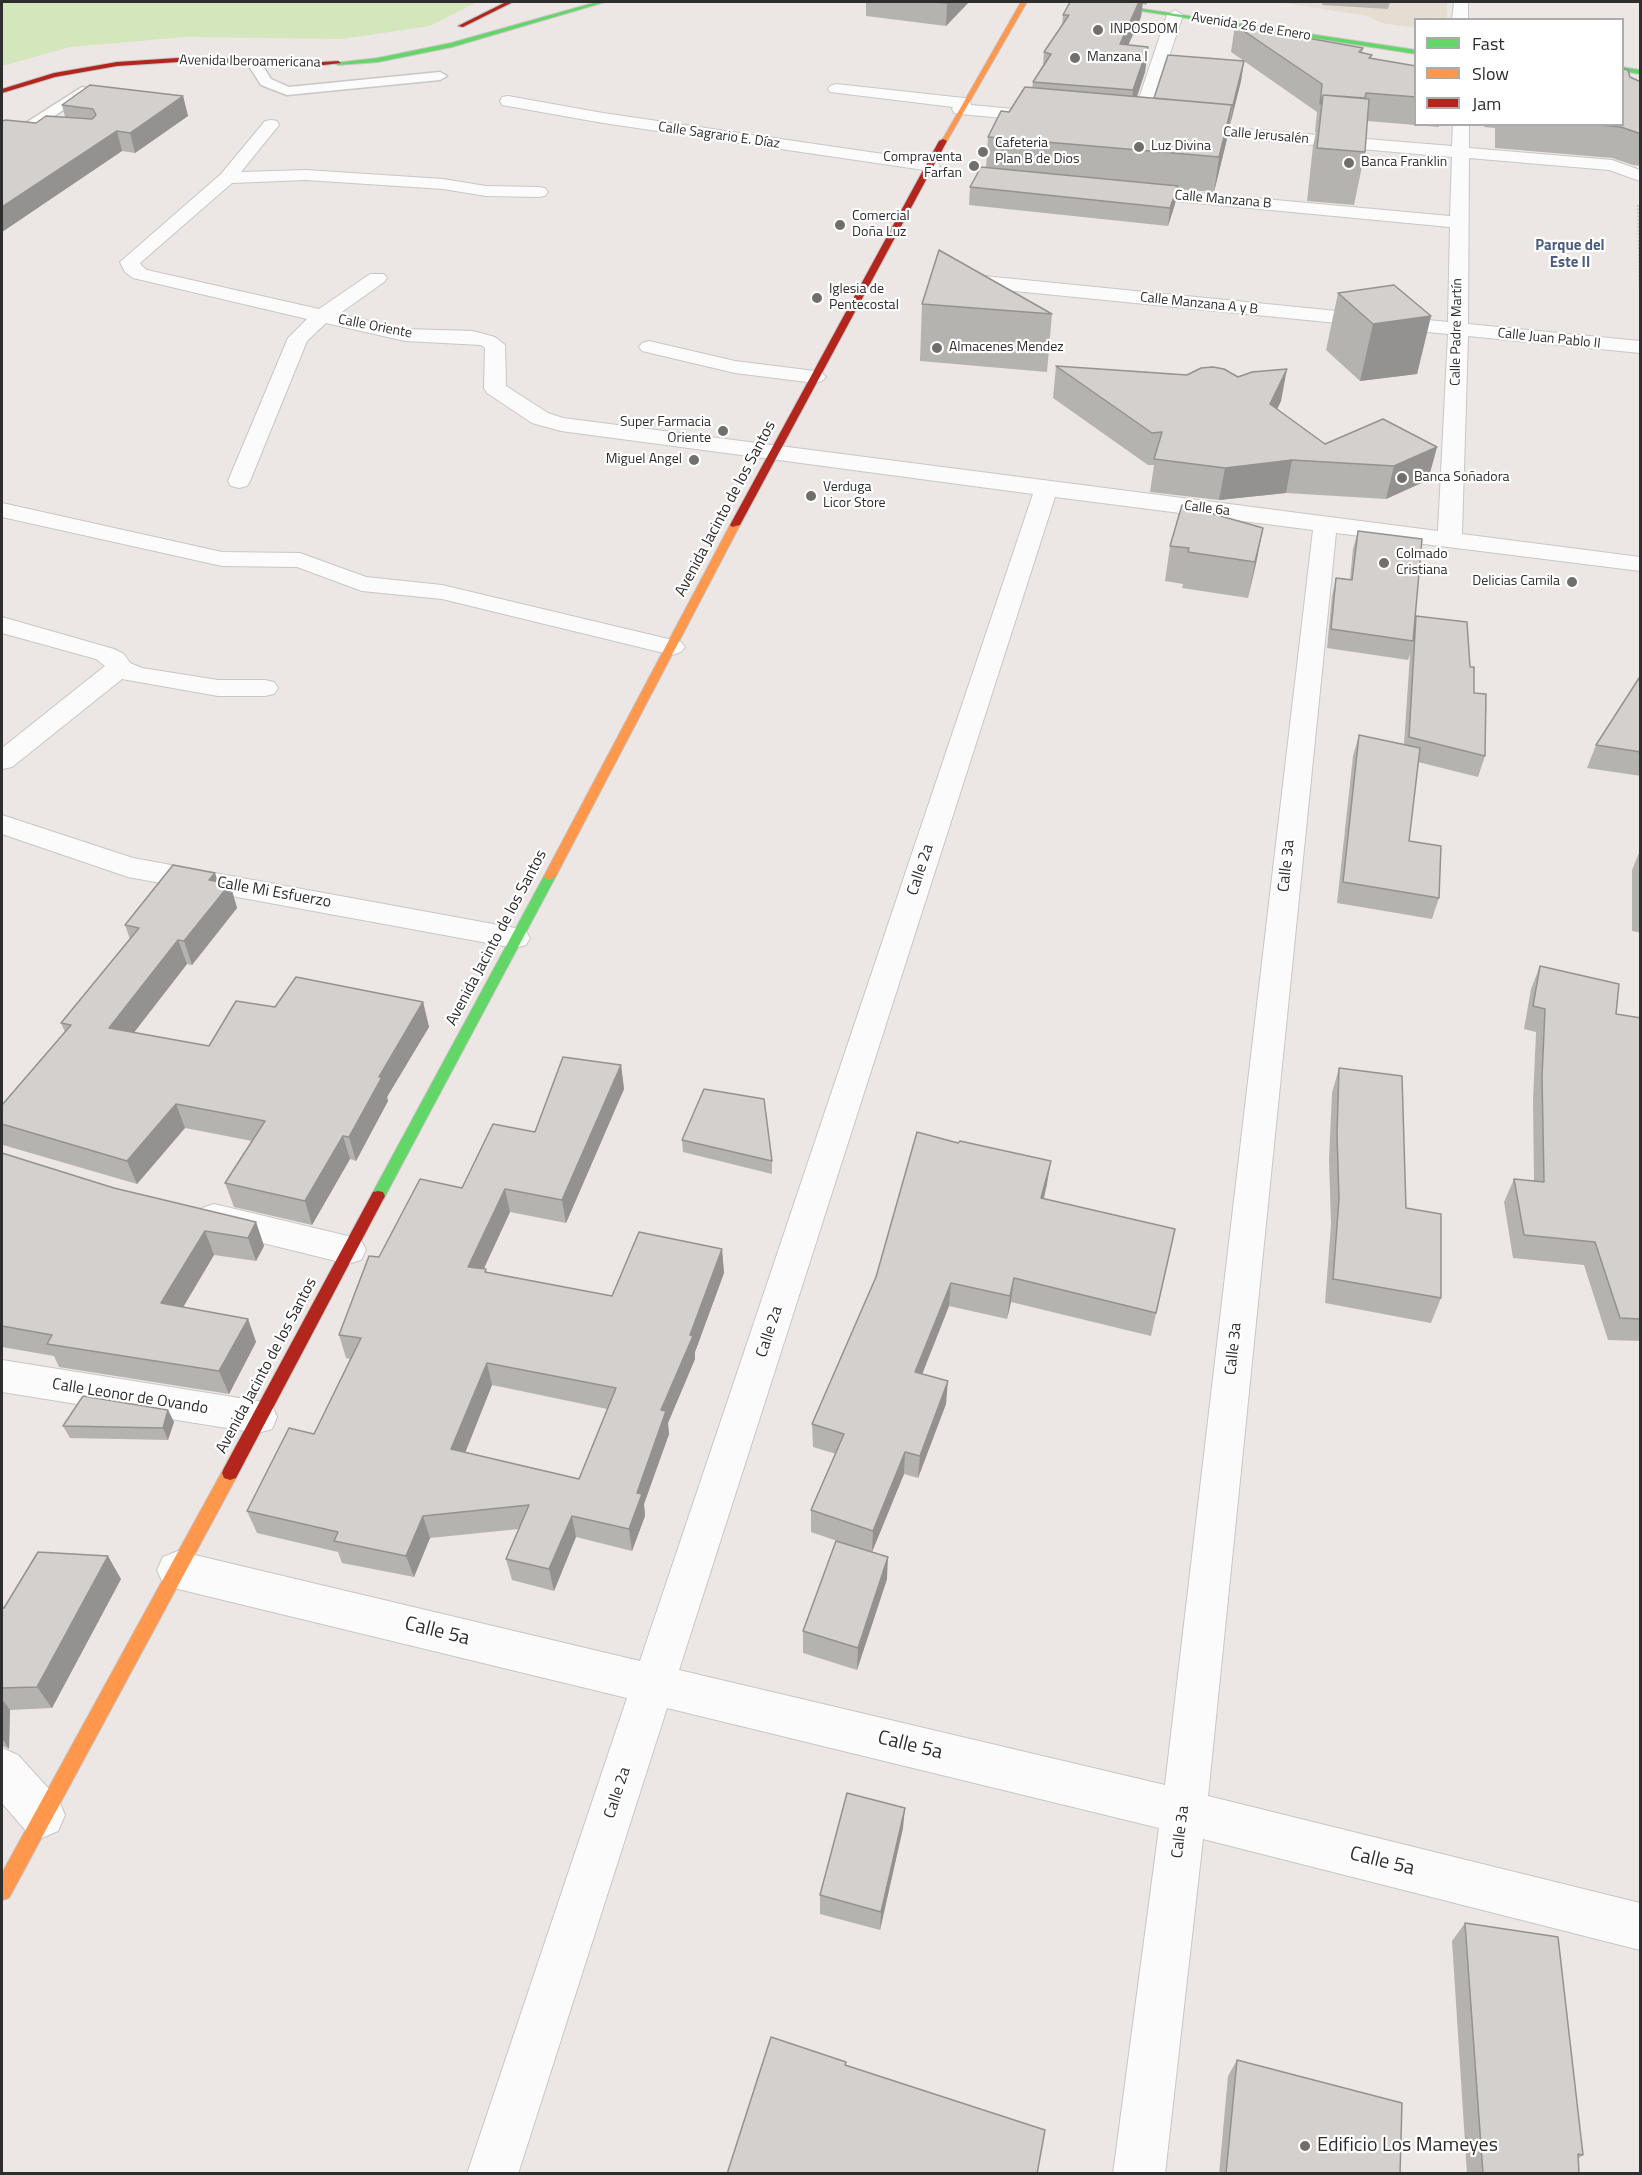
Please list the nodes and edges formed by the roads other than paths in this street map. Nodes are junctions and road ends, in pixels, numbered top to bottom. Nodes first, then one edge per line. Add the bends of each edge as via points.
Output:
1 (510, 2) edge
2 (602, 2) edge
3 (1024, 2) edge
4 (1087, 2) edge
5 (1461, 2) edge
6 (1173, 8) edge
7 (1460, 18) edge
8 (450, 29) dead end
9 (429, 35) dead end
10 (1414, 40) edge
11 (397, 42) dead end
12 (1414, 52) edge
13 (254, 63) junction
14 (1624, 69) edge
15 (1641, 72) edge
16 (440, 76) dead end
17 (836, 89) dead end
18 (2, 91) edge
19 (82, 92) edge
20 (508, 101) dead end
21 (962, 106) junction
22 (1067, 118) edge
23 (271, 125) dead end
24 (1461, 126) edge
25 (27, 128) junction
26 (49, 130) edge
27 (2, 136) edge
28 (1460, 153) junction
29 (931, 166) junction
30 (1639, 176) edge
31 (227, 178) junction
32 (1117, 190) edge
33 (539, 192) dead end
34 (1460, 222) junction
35 (377, 278) dead end
36 (940, 278) edge
37 (322, 316) junction
38 (1458, 330) junction
39 (649, 347) dead end
40 (1641, 347) edge
41 (815, 377) junction
42 (774, 452) junction
43 (239, 481) dead end
44 (1046, 489) junction
45 (2, 510) edge
46 (1325, 524) junction
47 (1450, 540) junction
48 (1641, 564) edge
49 (2, 625) edge
50 (672, 647) junction
51 (119, 668) junction
52 (265, 688) dead end
53 (2, 761) edge
54 (2, 825) edge
55 (516, 938) junction
56 (181, 1210) edge
57 (348, 1250) junction
58 (2, 1376) edge
59 (258, 1417) junction
60 (178, 1570) junction
61 (655, 1685) junction
62 (2, 1770) edge
63 (1184, 1812) junction
64 (42, 1815) junction
65 (2, 1891) edge
66 (1641, 1927) edge
67 (492, 2174) edge
68 (1139, 2174) edge

1 - 8 main road
2 - 13 main road, Avenida Iberoamericana via 452,45 378,60 307,65
3 - 21 main road, Avenida Jacinto de los Santos
4 - 6 main road, Avenida 26 de Enero
5 - 7 street
6 - 10 main road, Avenida 26 de Enero
6 - 12 main road, Avenida 26 de Enero
6 - 28 street, Calle Jerusalén via 1144,125
9 - 11 main road
13 - 16 lane via 266,82 287,91
13 - 18 main road, Avenida Iberoamericana via 193,59 117,64 54,75
14 - 15 main road
17 - 21 street
19 - 25 lane
20 - 29 street, Calle Sagrario E. Díaz
21 - 22 street
21 - 29 main road, Avenida Jacinto de los Santos
23 - 31 street, Calle Oriente
24 - 28 street, Calle Padre Martín
25 - 26 lane
25 - 27 lane
28 - 30 street, Calle Jerusalén via 1612,165
28 - 34 street, Calle Padre Martín
29 - 41 main road, Avenida Jacinto de los Santos
31 - 33 street via 306,175
31 - 37 street, Calle Oriente via 130,262 132,268 140,274
32 - 34 street, Calle Manzana B
34 - 38 street, Calle Padre Martín
35 - 37 street
36 - 38 street, Calle Manzana A y B
37 - 42 street, Calle Oriente via 405,335 488,341 495,345 495,388 540,418
37 - 43 street via 298,338
38 - 40 street, Calle Juan Pablo II
38 - 47 street, Calle Padre Martín
39 - 41 street via 725,366
41 - 42 main road, Avenida Jacinto de los Santos
42 - 44 street, Calle 6a
42 - 50 main road, Avenida Jacinto de los Santos
44 - 46 street, Calle 6a
44 - 61 street, Calle 2a
45 - 50 street via 222,559 300,560 362,584 442,592
46 - 47 street, Calle 6a
46 - 63 street, Calle 3a
47 - 48 street, Calle 6a
49 - 51 street via 105,654 115,659
50 - 55 main road, Avenida Jacinto de los Santos
51 - 52 street via 168,682
51 - 53 street
54 - 55 street, Calle Mi Esfuerzo via 128,867
55 - 57 main road, Avenida Jacinto de los Santos
56 - 57 street
57 - 59 main road, Avenida Jacinto de los Santos
58 - 59 street, Calle Leonor de Ovando
59 - 60 main road, Avenida Jacinto de los Santos
60 - 61 street, Calle 5a
60 - 64 main road, Avenida Jacinto de los Santos
61 - 63 street, Calle 5a
61 - 67 street, Calle 2a
62 - 64 street
63 - 66 street, Calle 5a
63 - 68 street, Calle 3a
64 - 65 main road, Avenida Jacinto de los Santos

